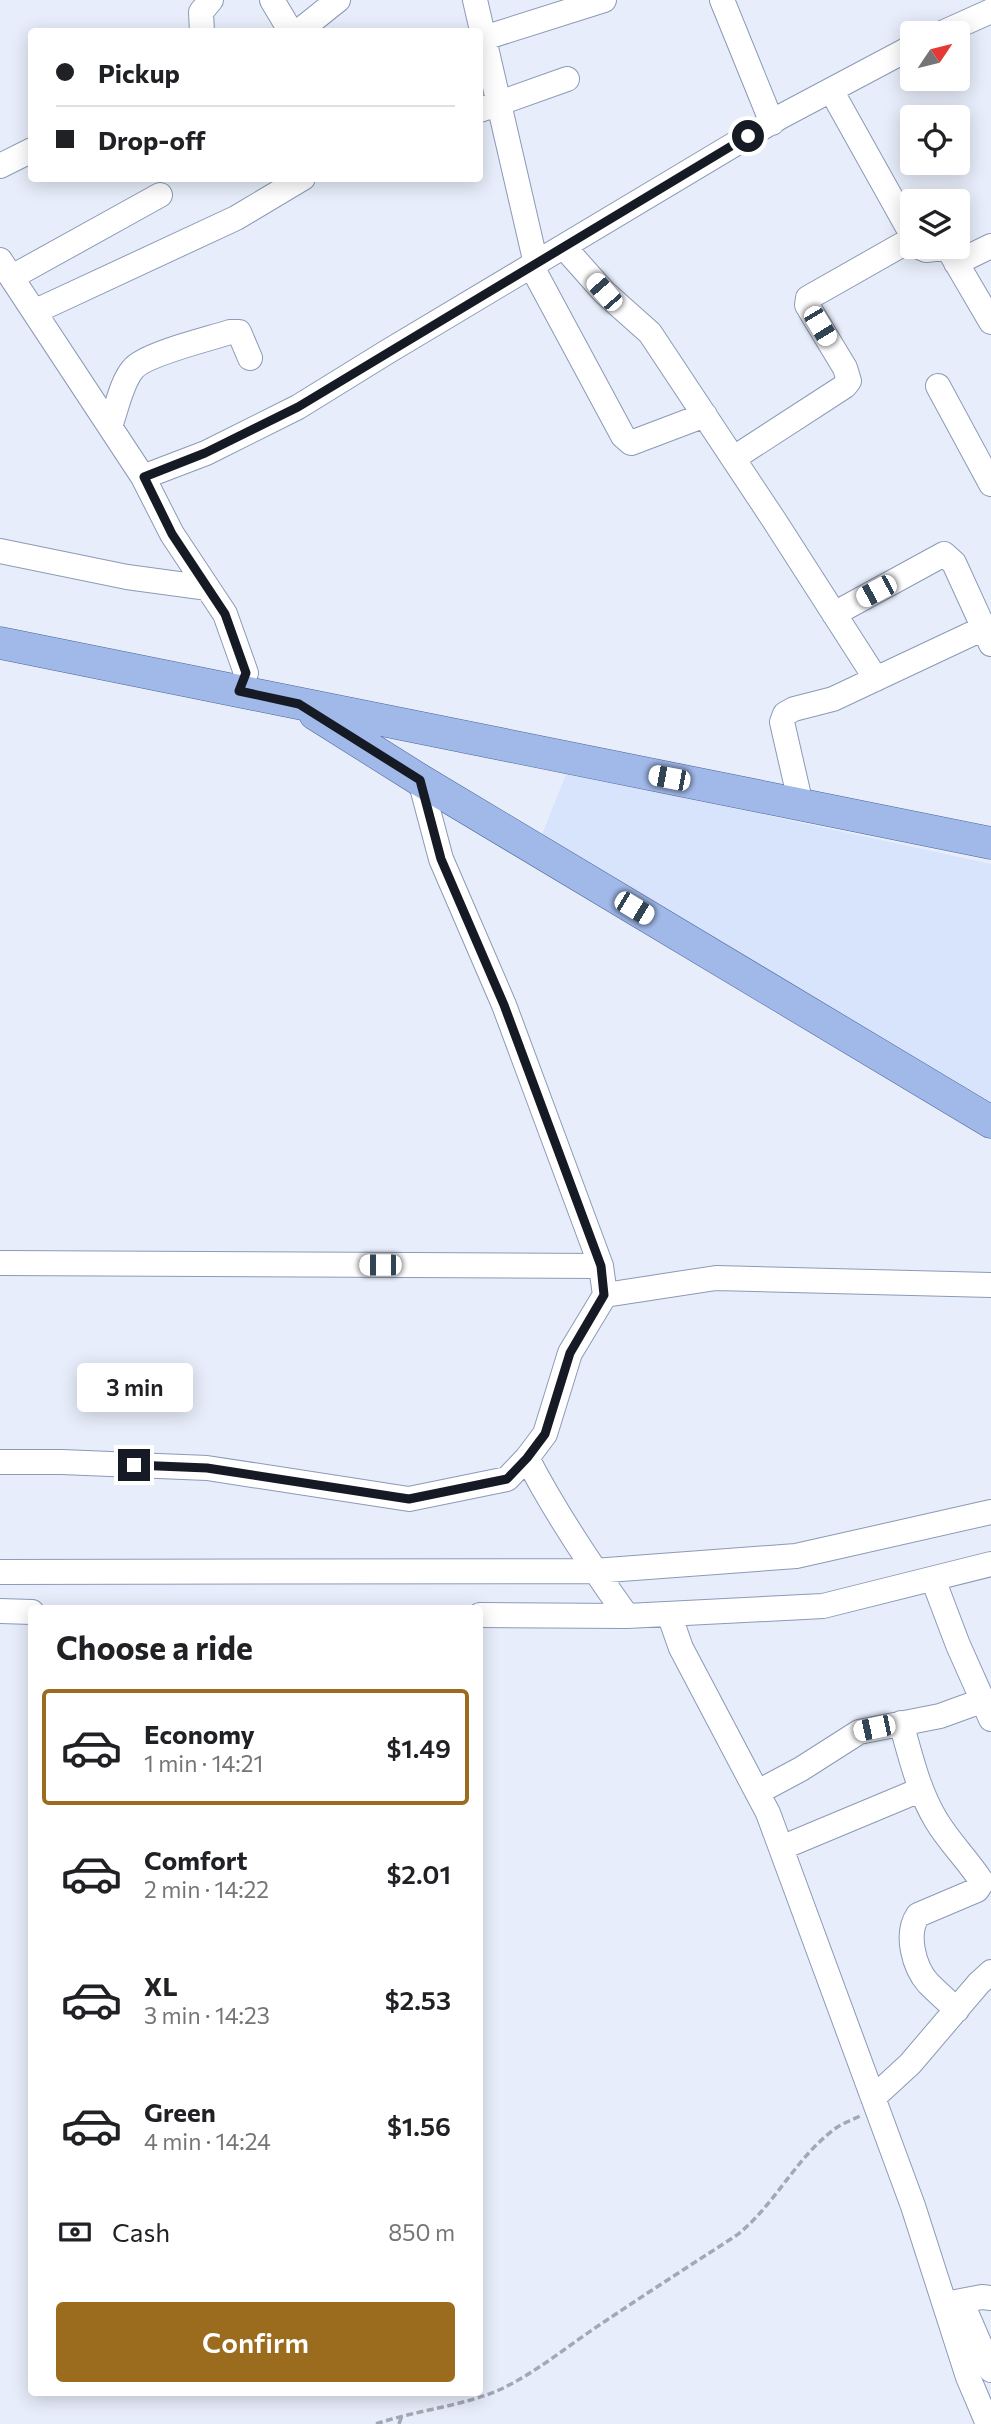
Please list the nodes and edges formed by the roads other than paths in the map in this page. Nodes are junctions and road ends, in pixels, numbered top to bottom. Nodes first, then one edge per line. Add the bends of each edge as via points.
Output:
1 (211, 0) edge
2 (272, 0) edge
3 (338, 0) edge
4 (475, 0) edge
5 (604, 0) edge
6 (722, 0) edge
7 (991, 12) edge
8 (970, 21) edge
9 (202, 28) edge
10 (290, 28) edge
11 (303, 28) edge
12 (482, 28) edge
13 (483, 34) edge
14 (484, 38) junction
15 (900, 53) edge
16 (567, 79) dead end
17 (831, 90) junction
18 (489, 106) edge
19 (772, 123) junction
20 (28, 152) edge
21 (0, 166) edge
22 (296, 182) edge
23 (160, 195) dead end
24 (900, 215) edge
25 (900, 244) edge
26 (991, 246) edge
27 (564, 247) junction
28 (954, 259) edge
29 (956, 262) junction
30 (534, 265) junction
31 (6, 268) edge
32 (36, 311) junction
33 (991, 322) edge
34 (250, 358) dead end
35 (937, 386) dead end
36 (705, 415) junction
37 (110, 426) junction
38 (734, 458) junction
39 (144, 477) junction
40 (991, 484) edge
41 (0, 551) edge
42 (208, 588) junction
43 (834, 614) junction
44 (987, 636) edge
45 (0, 643) edge
46 (876, 679) junction
47 (239, 691) junction
48 (299, 704) junction
49 (420, 780) junction
50 (801, 805) junction
51 (991, 843) edge
52 (991, 1122) edge
53 (0, 1263) edge
54 (601, 1266) junction
55 (991, 1285) edge
56 (604, 1295) junction
57 (527, 1458) junction
58 (0, 1462) edge
59 (991, 1512) edge
60 (991, 1564) edge
61 (594, 1571) junction
62 (0, 1572) edge
63 (933, 1579) junction
64 (0, 1612) edge
65 (28, 1612) edge
66 (669, 1614) junction
67 (483, 1615) edge
68 (627, 1616) junction
69 (987, 1709) edge
70 (901, 1723) junction
71 (920, 1790) junction
72 (758, 1792) junction
73 (781, 1848) junction
74 (991, 1972) edge
75 (957, 2010) junction
76 (875, 2103) junction
77 (991, 2298) edge
78 (953, 2303) junction
79 (991, 2370) edge
80 (988, 2424) edge

1 - 9 street via 201,12
2 - 10 street
3 - 11 street
4 - 12 street
5 - 14 street
6 - 19 street
7 - 8 street
13 - 14 street
14 - 18 street
15 - 17 street
16 - 18 street
17 - 19 street
17 - 24 street
18 - 30 street
19 - 27 street
20 - 21 street
22 - 32 street via 236,218
23 - 31 street
25 - 38 street via 808,298 807,305 849,381
26 - 29 street
27 - 30 street
27 - 36 street via 604,292 650,333
28 - 29 street
29 - 33 street
30 - 36 street via 622,436 631,443
30 - 39 street via 298,407
31 - 32 street
32 - 37 street
34 - 37 street via 239,332 230,332 151,358 127,377
35 - 40 street
36 - 38 street
37 - 39 street
38 - 43 street
39 - 42 street via 172,534
41 - 42 street
42 - 47 street via 225,614 246,673
43 - 44 street via 944,554 954,563
43 - 46 street
44 - 46 street
45 - 47 main road
46 - 50 street via 785,714 782,722
47 - 48 main road
48 - 49 main road
48 - 50 main road
49 - 52 main road
49 - 54 street via 441,859 504,1005
50 - 51 main road
53 - 54 street
54 - 56 street
55 - 56 street via 716,1278
56 - 57 street via 570,1353 545,1434
57 - 58 street via 507,1479 409,1499 207,1468
57 - 61 street
59 - 61 street via 796,1556
60 - 63 street
61 - 62 street
61 - 68 street
63 - 66 street via 823,1606
63 - 69 street
64 - 65 street
66 - 68 street
66 - 72 street via 681,1648
67 - 68 street
69 - 70 street
70 - 71 street
70 - 72 street via 859,1732
71 - 73 street
71 - 75 street via 938,1824 982,1882 977,1890 918,1915 911,1931 927,1982
72 - 73 street
73 - 76 street
74 - 75 street
75 - 76 street
76 - 78 street
77 - 78 street
78 - 79 street
78 - 80 street via 968,2377

